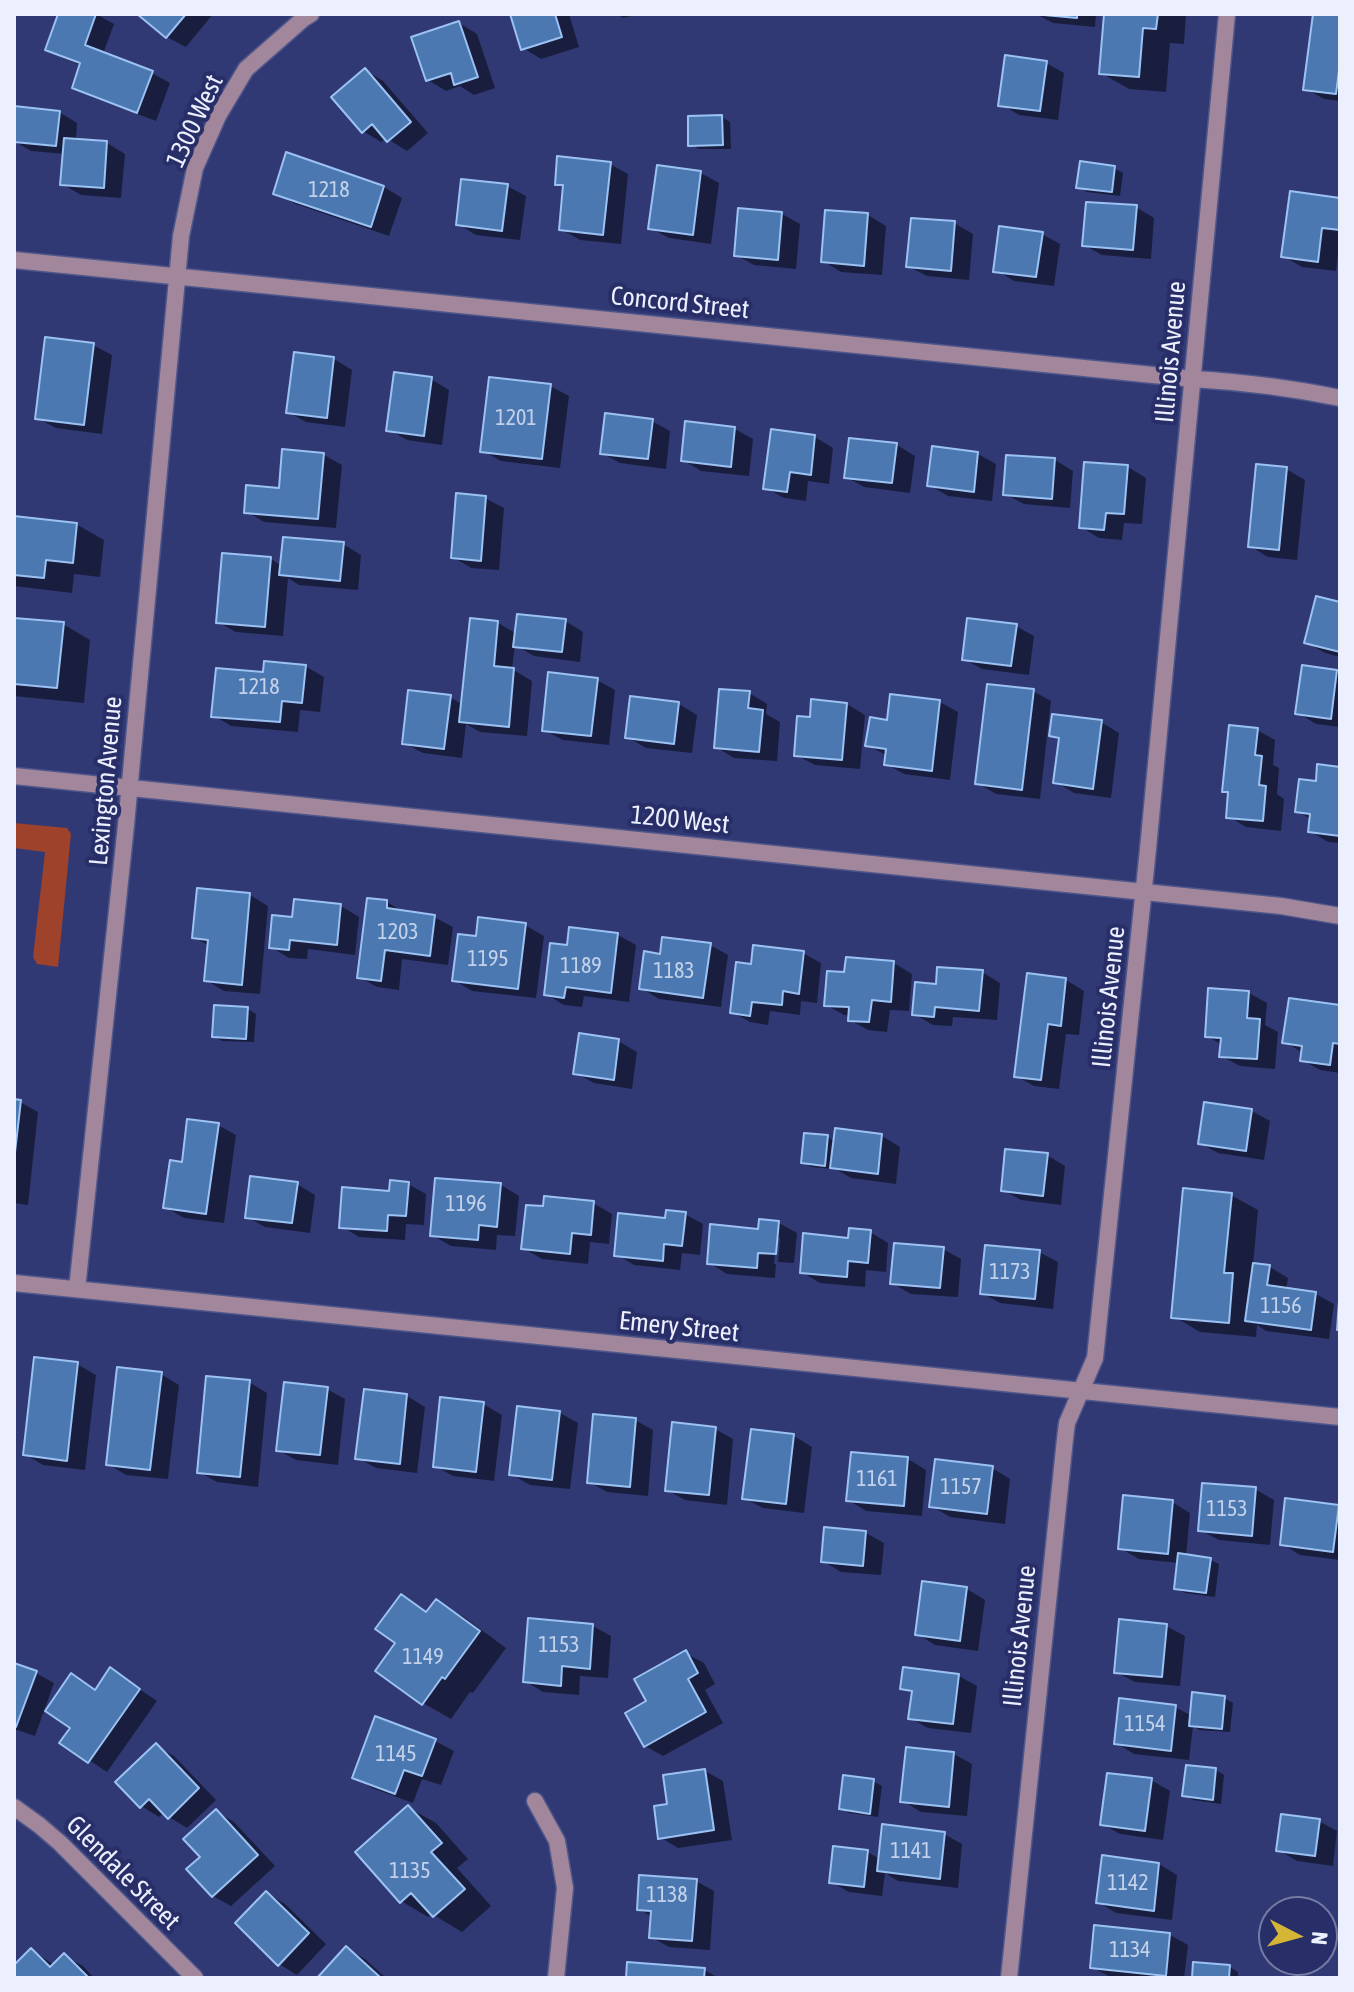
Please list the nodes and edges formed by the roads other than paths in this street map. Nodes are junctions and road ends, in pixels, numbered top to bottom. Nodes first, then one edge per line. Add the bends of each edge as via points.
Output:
1 (311, 14) edge
2 (1227, 14) edge
3 (14, 260) edge
4 (177, 277) junction
5 (1193, 379) junction
6 (1340, 398) edge
7 (14, 776) edge
8 (129, 787) junction
9 (1144, 892) junction
10 (1340, 916) edge
11 (14, 1283) edge
12 (77, 1289) junction
13 (1080, 1391) junction
14 (1340, 1417) edge
15 (535, 1801) dead end
16 (14, 1807) edge
17 (195, 1978) edge
18 (556, 1978) edge
19 (1009, 1978) edge

1 - 4 street, 1300 West via 246,69 218,116 195,168
2 - 5 street, Illinois Avenue
3 - 4 street, Concord Street
4 - 5 street, Concord Street
4 - 8 street, Lexington Avenue
5 - 6 street, Concord Street
5 - 9 street, Illinois Avenue
7 - 8 street, 1200 West
8 - 9 street, 1200 West
8 - 12 street, Lexington Avenue
9 - 10 street, 1200 West
9 - 13 street, Illinois Avenue via 1095,1358
11 - 12 street, Emery Street
12 - 13 street, Emery Street
13 - 14 street, Emery Street
13 - 19 street, Illinois Avenue via 1065,1439
15 - 18 street via 557,1841 565,1888
16 - 17 street, Glendale Street via 60,1843

